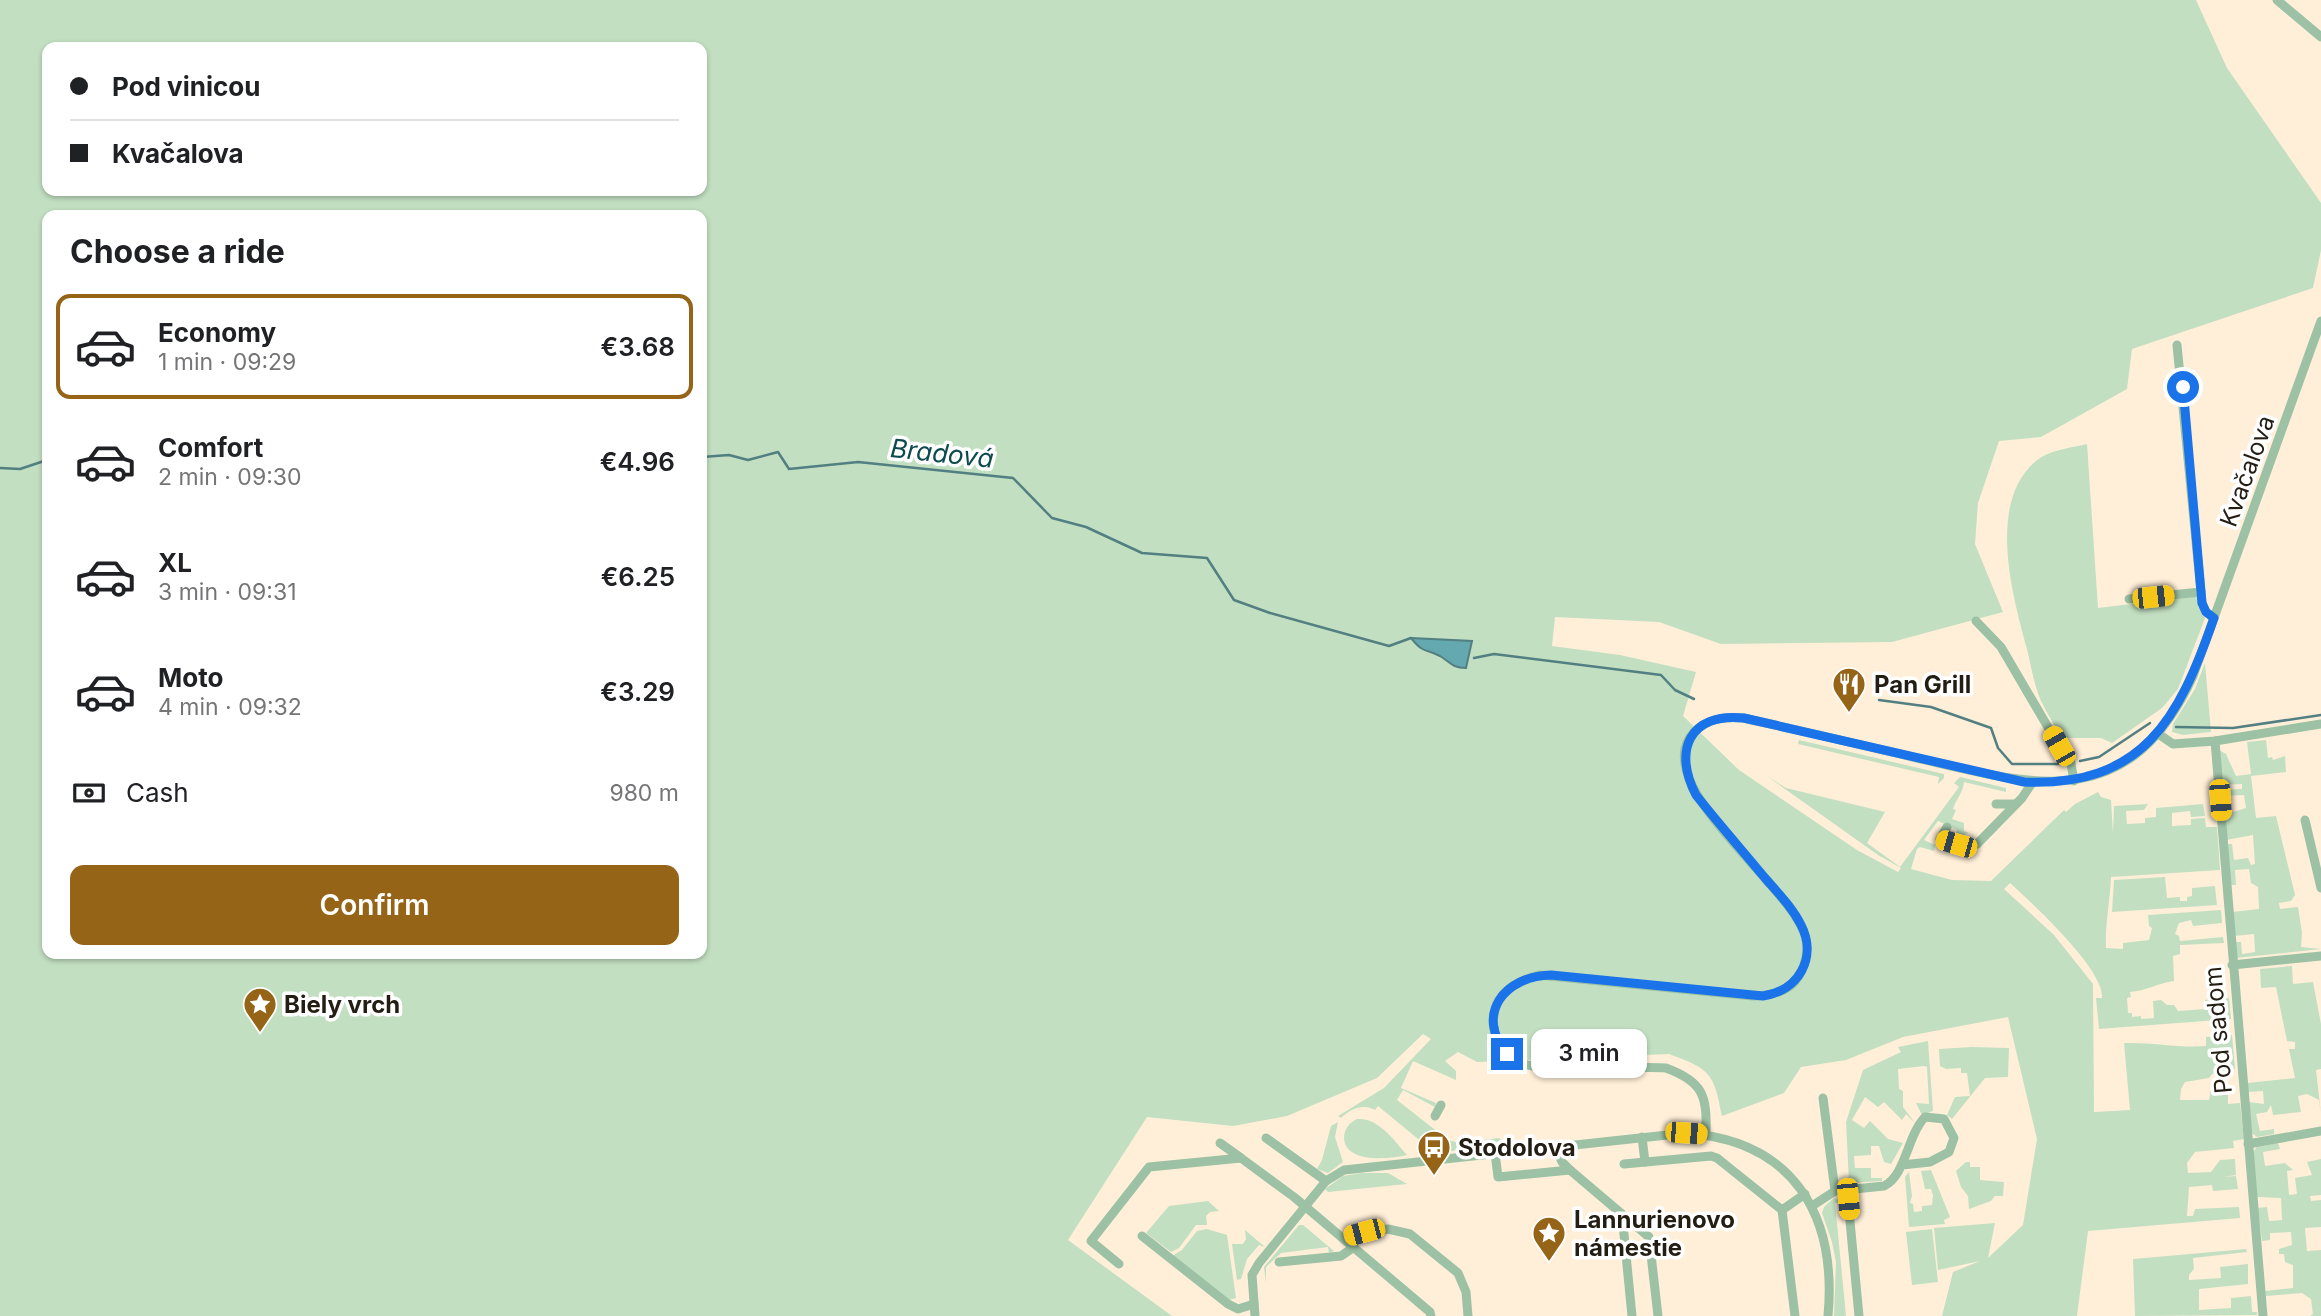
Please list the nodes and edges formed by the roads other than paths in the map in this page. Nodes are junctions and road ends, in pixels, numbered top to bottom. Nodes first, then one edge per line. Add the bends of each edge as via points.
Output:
1 (2277, 0) edge
2 (2321, 37) edge
3 (2321, 321) edge
4 (2177, 345) dead end
5 (2201, 592) junction
6 (2129, 599) dead end
7 (2214, 618) junction
8 (1976, 621) dead end
9 (2321, 724) edge
10 (2157, 733) junction
11 (2215, 741) junction
12 (2074, 781) junction
13 (2032, 782) junction
14 (1996, 804) dead end
15 (2016, 804) junction
16 (2305, 820) dead end
17 (1947, 827) dead end
18 (2321, 888) edge
19 (2321, 956) edge
20 (2232, 965) junction
21 (1823, 1098) dead end
22 (1441, 1105) dead end
23 (1435, 1116) dead end
24 (2321, 1131) edge
25 (1706, 1135) junction
26 (1642, 1137) junction
27 (1266, 1138) dead end
28 (1220, 1143) dead end
29 (2248, 1144) junction
30 (1555, 1146) junction
31 (1495, 1153) junction
32 (1241, 1158) junction
33 (1644, 1162) junction
34 (1624, 1164) dead end
35 (1902, 1165) junction
36 (1570, 1170) junction
37 (1326, 1181) junction
38 (1847, 1190) junction
39 (1835, 1191) junction
40 (1804, 1194) junction
41 (1812, 1206) junction
42 (1305, 1207) junction
43 (1782, 1210) junction
44 (1622, 1214) junction
45 (1142, 1236) dead end
46 (1343, 1238) junction
47 (1354, 1247) junction
48 (1279, 1262) dead end
49 (1119, 1264) dead end
50 (1254, 1304) junction
51 (1255, 1316) edge
52 (1431, 1316) edge
53 (1468, 1316) edge
54 (1632, 1316) edge
55 (1658, 1316) edge
56 (1795, 1316) edge
57 (1828, 1316) edge
58 (1859, 1316) edge
59 (2263, 1316) edge

1 - 2 street
3 - 7 street, Kvačalova
4 - 5 street
5 - 6 street
5 - 7 street via 2206,612
7 - 10 street, Kvačalova via 2185,692
8 - 12 street via 2001,647 2068,754
9 - 11 street
10 - 11 street via 2173,744
10 - 12 street, Kvačalova via 2117,765
11 - 20 street, Pod sadom
12 - 13 street, Kvačalova
13 - 15 street
13 - 25 street, Kvačalova via 1744,718 1717,719 1695,731 1684,754 1687,778 1696,795 1788,905 1805,933 1806,959 1795,982 1780,992 1752,996 1539,975 1506,991 1497,1003 1494,1019 1501,1046 1523,1063 1544,1068 1645,1066 1684,1074 1704,1096
14 - 15 street
15 - 17 street via 1977,844 1940,839
16 - 18 street
19 - 20 street
20 - 29 street, Pod sadom
21 - 39 street
22 - 23 street
24 - 29 street
25 - 26 street
25 - 40 street via 1729,1139 1759,1153
26 - 30 street
26 - 33 street
27 - 37 street
28 - 32 street
29 - 59 street, Pod sadom
30 - 31 street
30 - 36 street
31 - 36 street via 1498,1177
31 - 37 street via 1356,1167
32 - 42 street
32 - 49 street via 1149,1167 1091,1241
33 - 34 street
33 - 43 street via 1717,1158
35 - 35 street via 1916,1127 1925,1117 1944,1119 1954,1138 1949,1152 1930,1161
35 - 38 street via 1884,1186
36 - 44 street
37 - 42 street
38 - 39 street
38 - 58 street
39 - 41 street
40 - 41 street
40 - 43 street
41 - 57 street via 1830,1262
42 - 46 street
42 - 50 street via 1252,1275
43 - 56 street
44 - 54 street
44 - 55 street via 1649,1237
45 - 50 street via 1228,1304 1238,1309
46 - 47 street
46 - 53 street via 1388,1229 1410,1234 1463,1280
47 - 48 street via 1341,1256
47 - 52 street
50 - 51 street

